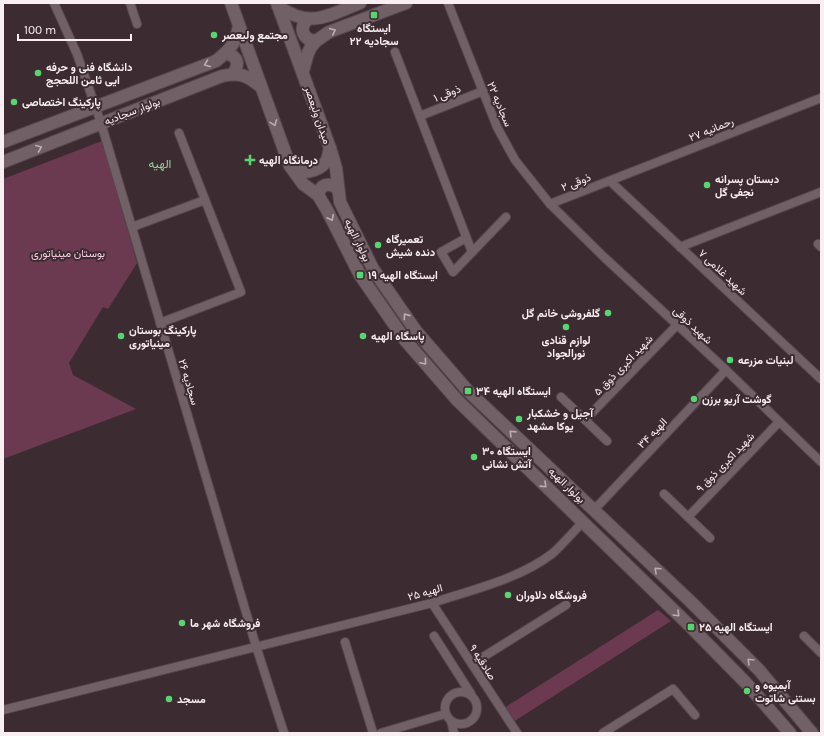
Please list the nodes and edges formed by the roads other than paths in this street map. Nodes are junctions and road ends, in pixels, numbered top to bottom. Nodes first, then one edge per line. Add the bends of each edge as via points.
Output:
1 (130, 3) edge
2 (231, 3) edge
3 (360, 3) edge
4 (406, 3) edge
5 (448, 3) edge
6 (56, 4) edge
7 (277, 5) edge
8 (308, 19) junction
9 (137, 24) dead end
10 (239, 26) junction
11 (316, 41) junction
12 (395, 52) dead end
13 (226, 53) junction
14 (303, 71) junction
15 (233, 74) junction
16 (260, 86) junction
17 (483, 91) junction
18 (821, 98) edge
19 (95, 106) junction
20 (420, 116) junction
21 (101, 123) junction
22 (179, 133) dead end
23 (3, 142) edge
24 (330, 148) junction
25 (3, 162) edge
26 (290, 166) junction
27 (610, 181) junction
28 (337, 188) junction
29 (821, 192) edge
30 (318, 195) junction
31 (205, 200) junction
32 (550, 204) junction
33 (506, 217) dead end
34 (132, 227) junction
35 (466, 238) junction
36 (680, 247) junction
37 (472, 252) junction
38 (160, 323) junction
39 (677, 325) junction
40 (726, 370) junction
41 (821, 379) edge
42 (561, 397) dead end
43 (585, 420) junction
44 (779, 422) junction
45 (607, 441) dead end
46 (821, 462) edge
47 (664, 494) dead end
48 (594, 511) junction
49 (688, 517) junction
50 (583, 522) junction
51 (710, 538) dead end
52 (432, 602) junction
53 (566, 604) dead end
54 (434, 636) dead end
55 (804, 636) dead end
56 (345, 642) dead end
57 (256, 646) junction
58 (821, 653) edge
59 (472, 664) junction
60 (471, 694) junction
61 (3, 710) edge
62 (695, 715) dead end
63 (448, 717) junction
64 (284, 733) edge
65 (373, 733) edge
66 (381, 733) edge
67 (454, 733) edge
68 (517, 733) edge
69 (603, 733) edge
70 (790, 733) edge
71 (812, 733) edge

1 - 9 street
2 - 10 main road
3 - 8 main road via 322,18
11 -> 4 main road via 329,32
5 - 17 street, سجادیه ۲۲
6 - 19 street, سجادیه ۲۶
7 - 8 main road via 298,18
7 - 14 main road, میدان ولیعصر
8 - 11 main road via 302,28 303,33 306,38
10 - 13 main road, بولوار سجادیه via 236,40
10 - 16 main road
11 - 14 main road via 308,53
12 - 20 street
13 - 15 main road via 237,61 237,68
13 -> 19 main road, بولوار سجادیه via 216,61
14 - 24 main road, میدان ولیعصر
15 - 16 main road via 248,77
15 - 21 main road, بولوار سجادیه
16 -> 26 main road
17 - 20 street, ذوقی ۱
17 - 32 street, سجادیه ۲۲ via 497,127 515,160
18 - 27 street, رحمانیه ۲۷
19 - 21 street, سجادیه ۲۶
19 - 23 main road, بولوار سجادیه
20 - 35 street
25 -> 21 main road, بولوار سجادیه
21 - 34 street, سجادیه ۲۶
22 - 31 street
24 - 26 main road, میدان ولیعصر via 327,160 314,171 299,171
24 - 28 main road, بولوار الهیه via 336,168
26 - 30 main road, بولوار الهیه via 303,184
27 - 32 street, ذوقی ۲
27 - 36 street, شهید غلامی ۷
28 - 30 main road via 332,184 325,184
48 -> 28 main road, بولوار الهیه via 468,391 416,331 373,269 340,202
29 - 36 street
30 -> 50 main road, بولوار الهیه via 360,275 405,340 456,400
31 - 34 street
31 - 38 street via 241,292
32 - 39 street, شهید ذوقی
33 - 37 street
34 - 38 street, سجادیه ۲۶
35 - 37 street
35 - 37 street via 441,252 453,272
36 - 41 street, شهید غلامی ۷
38 - 57 street, سجادیه ۲۶
39 - 40 street, شهید ذوقی
39 - 43 street, شهید اکبری ذوق ۵
40 - 44 street, شهید ذوقی
40 - 48 street, الهیه ۳۴
42 - 43 street
43 - 45 street
44 - 46 street, شهید ذوقی
44 - 49 street, شهید اکبری ذوق ۹
47 - 49 street
48 - 50 main road
71 -> 48 main road, بولوار الهیه via 753,664
49 - 51 street
50 - 52 street, الهیه ۲۵ via 552,553 518,575
50 -> 70 main road, بولوار الهیه via 746,683
52 - 57 street, الهیه ۲۵
52 - 59 street, صادقیه ۹
53 - 59 street
54 - 60 street
55 - 58 street
56 - 65 street
57 - 61 street, الهیه ۲۵
57 - 64 street, سجادیه ۲۶
59 - 68 street, صادقیه ۹
60 - 63 street via 463,691 454,692 444,705
60 - 63 street via 477,706 474,718 467,723 458,724
62 - 69 street via 673,689
63 - 66 street
63 - 67 street

